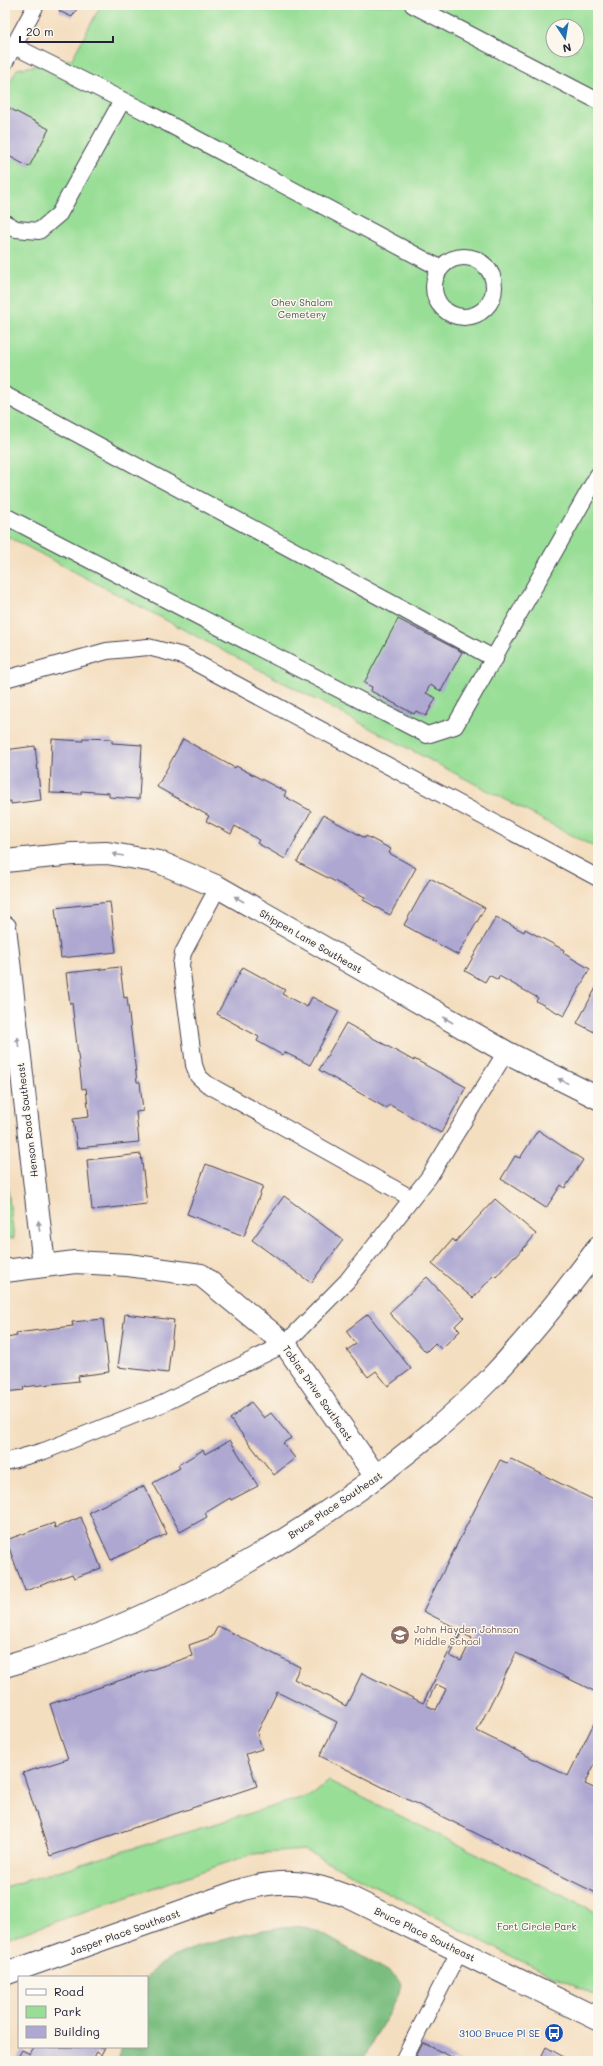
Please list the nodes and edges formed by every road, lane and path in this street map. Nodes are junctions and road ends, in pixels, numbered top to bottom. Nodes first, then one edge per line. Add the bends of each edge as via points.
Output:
1 (36, 5) edge
2 (413, 5) edge
3 (14, 46) junction
4 (5, 62) edge
5 (122, 101) junction
6 (598, 102) edge
7 (5, 222) edge
8 (440, 268) dead end
9 (5, 395) edge
10 (598, 475) edge
11 (5, 516) edge
12 (495, 658) junction
13 (5, 679) edge
14 (5, 861) edge
15 (598, 878) edge
16 (218, 887) junction
17 (5, 927) edge
18 (506, 1052) junction
19 (598, 1098) edge
20 (411, 1198) junction
21 (598, 1248) edge
22 (44, 1265) junction
23 (5, 1271) edge
24 (285, 1344) junction
25 (5, 1462) edge
26 (376, 1477) junction
27 (5, 1666) edge
28 (244, 1889) joint
29 (460, 1950) junction
30 (5, 1974) edge
31 (598, 2019) edge
32 (403, 2061) edge

1 - 3 lane
2 - 6 lane
3 - 4 lane
3 - 5 lane
5 - 7 lane via 59,214 39,231 16,229
5 - 8 lane
9 - 12 lane
10 - 12 lane
11 - 12 lane via 427,735 455,726
13 - 15 lane via 107,651 148,647 183,656
16 -> 14 street, Shippen Lane Southeast via 159,862 107,853
18 -> 16 street, Shippen Lane Southeast
16 - 20 lane via 183,953 182,965 194,1065 198,1076
22 -> 17 street, Henson Road Southeast
19 -> 18 street, Shippen Lane Southeast
18 - 20 lane via 429,1177
20 - 24 lane via 347,1281
21 - 26 street, Bruce Place Southeast via 537,1327 488,1381 440,1426
22 - 23 street, Tobias Drive Southeast
22 - 24 street, Tobias Drive Southeast via 75,1262 128,1264 201,1275
24 - 25 lane via 162,1404 44,1451
24 - 26 street, Tobias Drive Southeast
26 - 27 street, Bruce Place Southeast via 287,1538 208,1584 125,1624 75,1644
28 - 29 street, Bruce Place Southeast via 275,1882 312,1884 350,1897
28 - 30 street, Jasper Place Southeast
29 - 31 street, Bruce Place Southeast
29 - 32 lane

